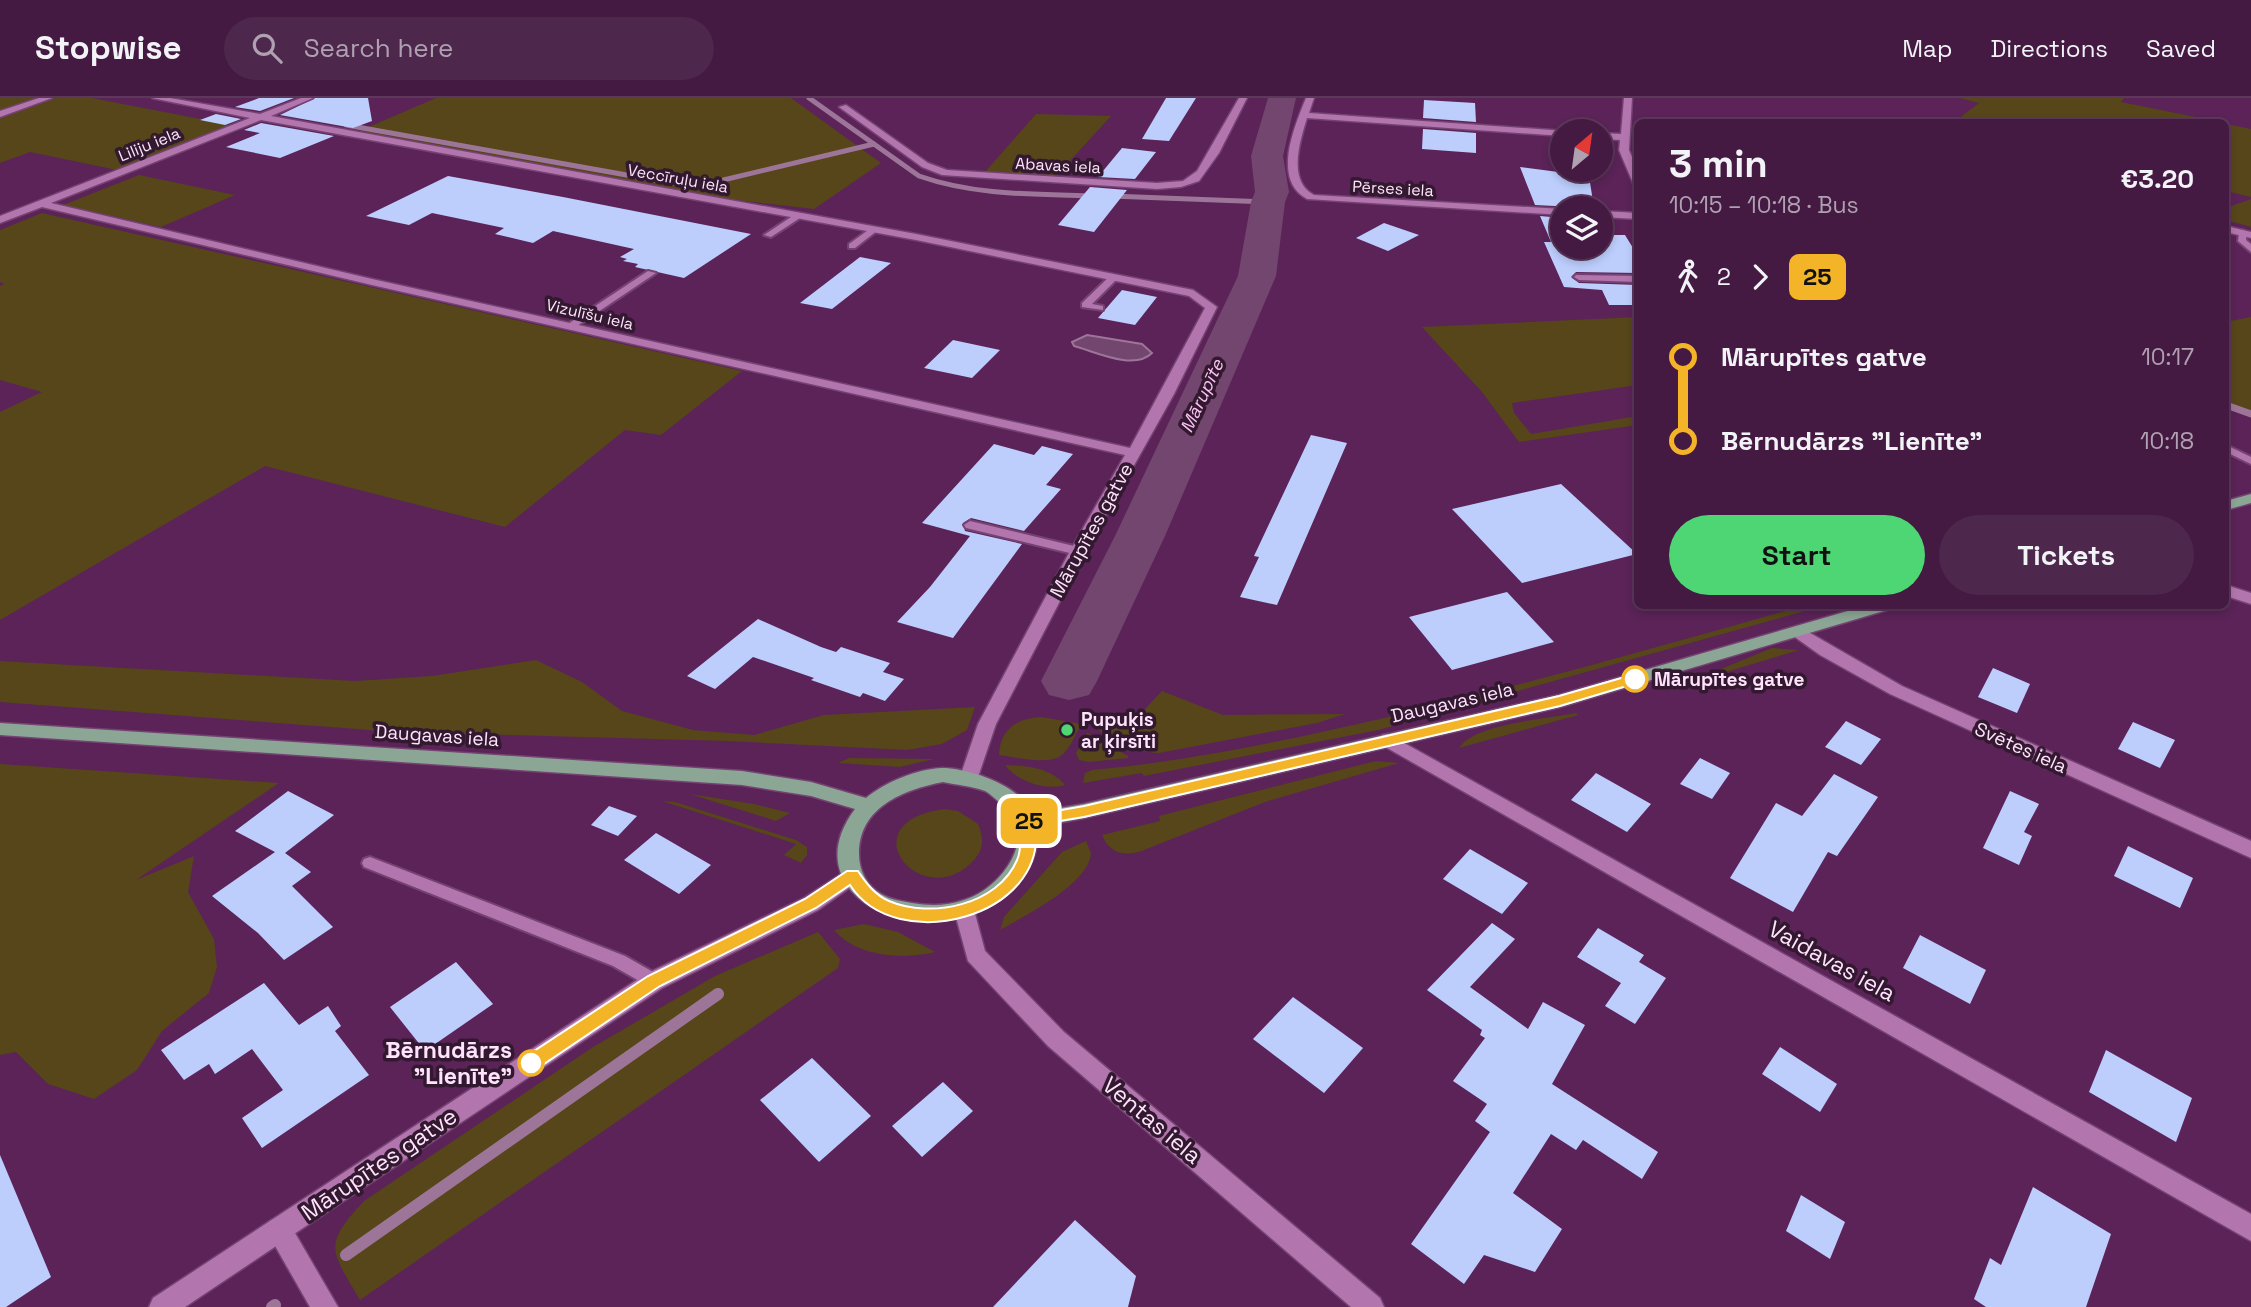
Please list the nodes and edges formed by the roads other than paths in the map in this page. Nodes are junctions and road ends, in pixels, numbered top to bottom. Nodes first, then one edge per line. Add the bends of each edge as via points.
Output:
1 (48, 98) edge
2 (156, 98) edge
3 (309, 98) edge
4 (1243, 98) edge
5 (1310, 98) edge
6 (1628, 98) edge
7 (843, 107) dead end
8 (0, 114) edge
9 (1303, 116) junction
10 (260, 118) junction
11 (1550, 132) edge
12 (1614, 137) edge
13 (1625, 137) junction
14 (1633, 160) edge
15 (41, 204) junction
16 (1550, 211) edge
17 (1613, 215) edge
18 (797, 216) junction
19 (1634, 216) edge
20 (0, 220) edge
21 (874, 230) junction
22 (2229, 230) edge
23 (768, 234) dead end
24 (2247, 234) edge
25 (852, 246) dead end
26 (2251, 249) edge
27 (651, 273) dead end
28 (1114, 277) junction
29 (1578, 277) dead end
30 (1634, 279) edge
31 (1193, 293) joint
32 (1100, 308) dead end
33 (571, 326) junction
34 (2229, 450) edge
35 (1134, 453) junction
36 (2251, 461) edge
37 (2251, 498) edge
38 (2229, 505) edge
39 (970, 524) dead end
40 (1077, 551) junction
41 (2229, 591) edge
42 (2251, 599) edge
43 (1871, 609) edge
44 (1798, 631) junction
45 (0, 729) edge
46 (1388, 740) junction
47 (970, 777) junction
48 (869, 806) junction
49 (1027, 821) junction
50 (2251, 850) edge
51 (370, 863) dead end
52 (852, 876) junction
53 (964, 911) junction
54 (654, 981) junction
55 (2251, 1228) edge
56 (279, 1230) junction
57 (162, 1307) edge
58 (325, 1307) edge
59 (1371, 1307) edge

1 - 8 street
2 - 10 street, Veccīruļu iela
3 - 10 street, Liliju iela
4 - 7 street, Abavas iela via 1196,179 1157,186 945,173 925,165
5 - 9 street
6 - 13 street
9 - 11 street
9 - 16 street, Pērses iela via 1293,161 1297,182 1308,196
10 - 15 street, Liliju iela
10 - 18 street, Veccīruļu iela
12 - 13 street
13 - 14 street via 1624,150
15 - 20 street, Liliju iela
15 - 33 street, Vizulīšu iela
17 - 19 street
18 - 21 street, Veccīruļu iela
18 - 23 lane
21 - 25 lane
21 - 28 street, Veccīruļu iela
22 - 24 street
24 - 26 lane via 2242,241
27 - 33 lane
28 - 31 street, Veccīruļu iela
28 - 32 lane via 1085,305
29 - 30 lane
31 - 35 street, Mārupītes gatve via 1211,307
33 - 35 street, Vizulīšu iela
34 - 36 lane
35 - 40 street, Mārupītes gatve
37 - 38 main road
39 - 40 lane
40 - 47 street, Mārupītes gatve via 986,724
41 - 42 street
43 - 44 main road, Daugavas iela
44 - 46 main road, Daugavas iela via 1560,701
44 - 50 street, Svētes iela via 1896,691
45 - 48 main road, Daugavas iela via 742,778 811,789
46 - 49 main road, Daugavas iela
46 - 55 street, Vaidavas iela
47 - 48 main road via 915,780 890,790
47 - 49 main road via 994,785 1013,799
48 - 52 main road via 854,826 848,848
49 - 53 main road via 1030,838 1025,861 1012,881 991,899
51 - 54 lane via 619,961
52 - 53 main road via 881,904 906,913 935,916
52 - 54 street, Mārupītes gatve via 811,904
53 - 59 street, Ventas iela via 975,955 1056,1039
54 - 56 street, Mārupītes gatve
56 - 57 street, Mārupītes gatve
56 - 58 street

